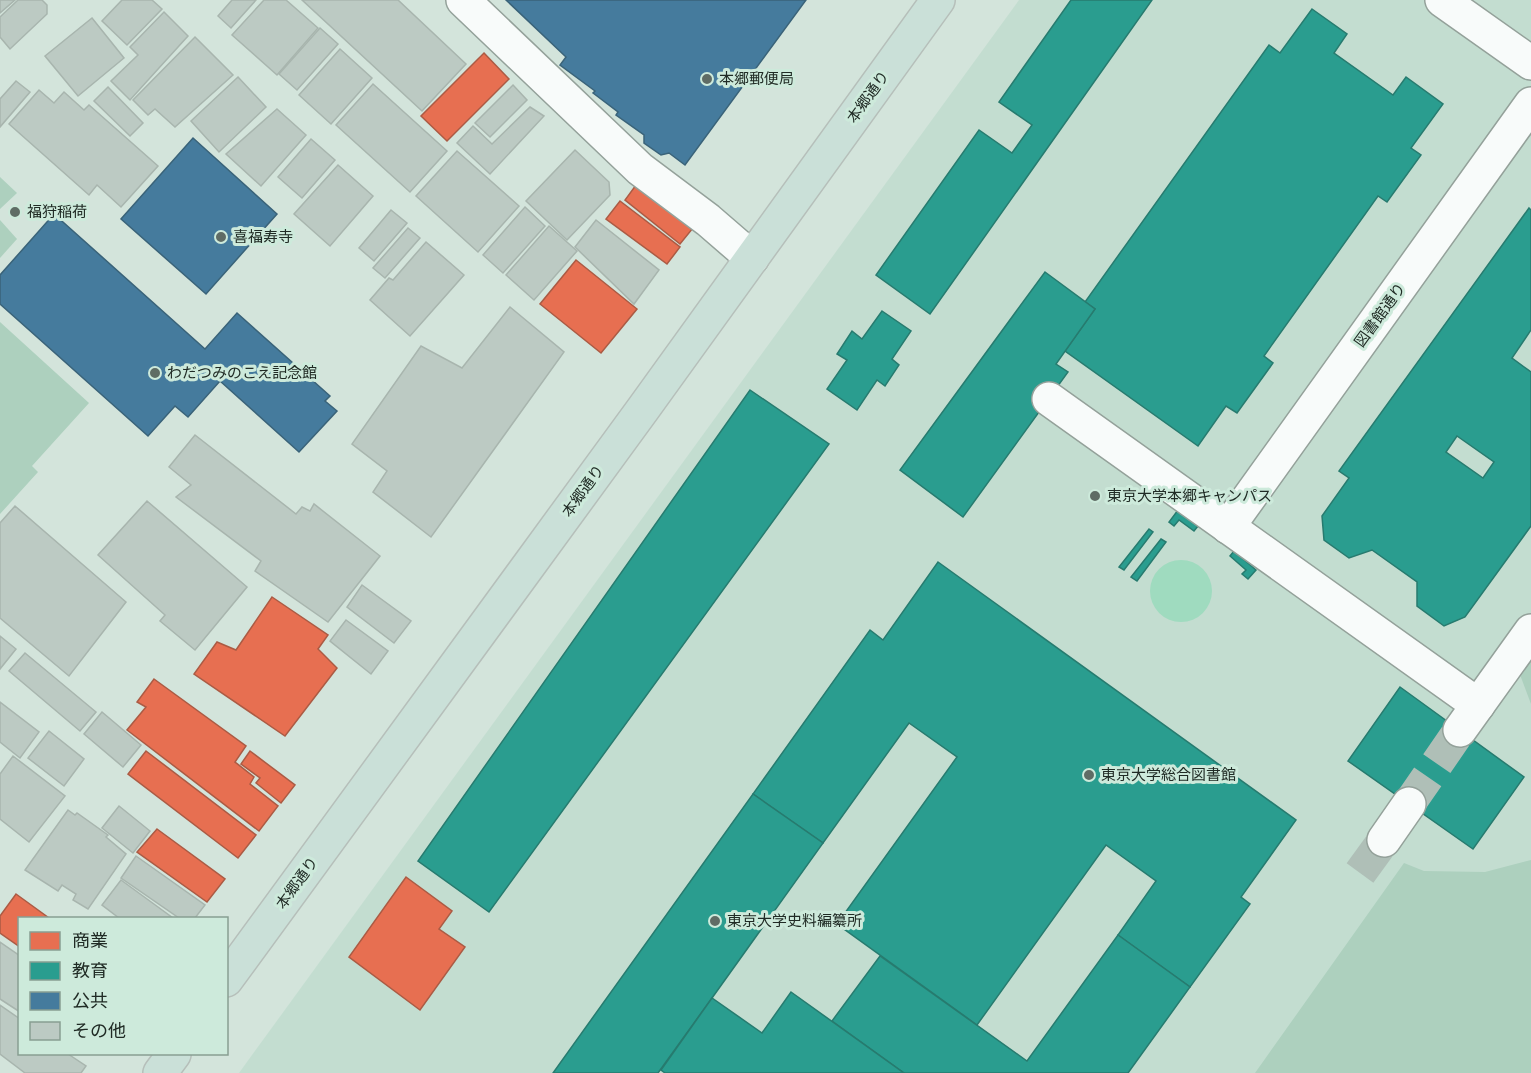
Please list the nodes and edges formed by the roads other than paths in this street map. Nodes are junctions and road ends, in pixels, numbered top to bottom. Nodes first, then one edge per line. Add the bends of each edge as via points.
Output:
1 (463, 0) edge
2 (938, 0) edge
3 (1442, 0) edge
4 (1531, 63) edge
5 (1531, 104) edge
6 (752, 258) junction
7 (1049, 399) dead end
8 (1228, 527) junction
9 (1531, 631) edge
10 (1409, 804) tunnel mouth
11 (1384, 840) tunnel mouth
12 (228, 977) edge

1 - 6 street via 640,169
2 - 6 highway, 本郷通り
3 - 4 street
5 - 8 street, 図書館通り
6 - 12 highway, 本郷通り
7 - 8 street
8 - 9 street via 1469,718
10 - 11 street

